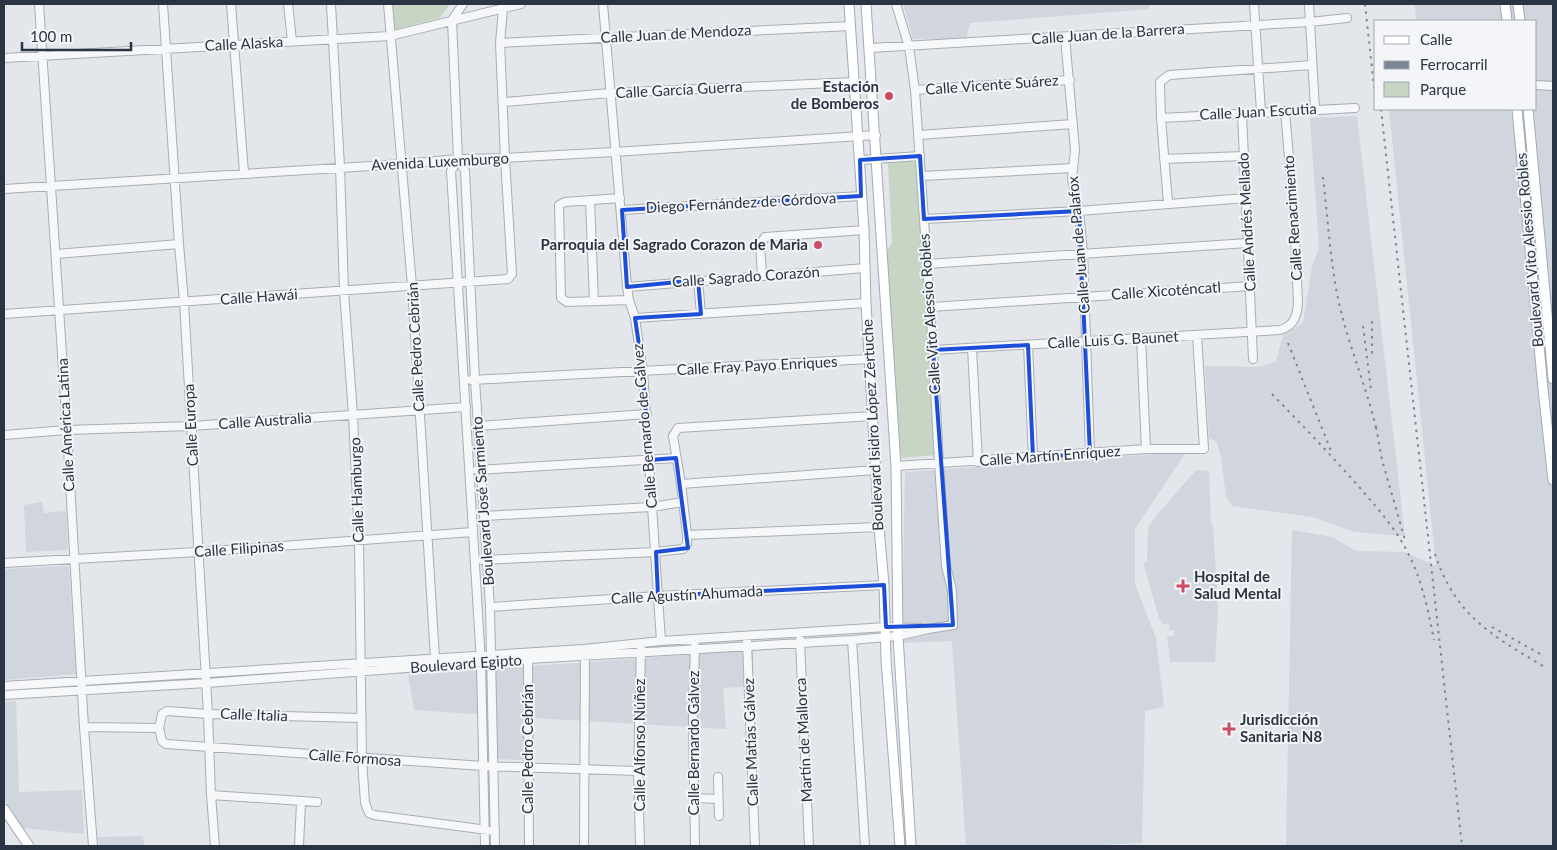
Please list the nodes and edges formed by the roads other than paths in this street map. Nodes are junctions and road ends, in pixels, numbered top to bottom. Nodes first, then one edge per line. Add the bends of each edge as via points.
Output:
1 (39, 4) edge
2 (163, 4) edge
3 (231, 4) edge
4 (288, 4) edge
5 (331, 4) edge
6 (388, 4) edge
7 (463, 4) edge
8 (521, 4) edge
9 (603, 4) edge
10 (849, 4) edge
11 (866, 4) edge
12 (896, 4) edge
13 (1254, 4) edge
14 (1309, 4) edge
15 (1505, 4) edge
16 (1518, 4) edge
17 (502, 9) junction
18 (1347, 18) dead end
19 (452, 20) junction
20 (1507, 20) edge
21 (1520, 20) edge
22 (1310, 22) junction
23 (1255, 24) junction
24 (851, 26) junction
25 (390, 36) junction
26 (605, 37) junction
27 (1065, 37) junction
28 (333, 40) junction
29 (292, 41) junction
30 (500, 44) junction
31 (235, 45) junction
32 (909, 47) junction
33 (870, 48) junction
34 (166, 49) junction
35 (43, 56) junction
36 (4, 58) edge
37 (1312, 65) junction
38 (1258, 70) junction
39 (1070, 80) junction
40 (854, 82) junction
41 (1537, 85) edge
42 (1553, 86) edge
43 (915, 90) junction
44 (610, 93) junction
45 (504, 102) junction
46 (1355, 108) dead end
47 (1315, 109) junction
48 (1286, 110) junction
49 (1517, 110) edge
50 (1528, 110) edge
51 (1260, 112) junction
52 (1242, 114) junction
53 (1161, 118) junction
54 (1073, 124) junction
55 (918, 134) junction
56 (876, 135) junction
57 (858, 136) junction
58 (614, 152) junction
59 (920, 156) junction
60 (1244, 156) junction
61 (504, 158) junction
62 (458, 159) junction
63 (878, 159) junction
64 (1164, 159) junction
65 (860, 160) junction
66 (403, 164) junction
67 (340, 167) junction
68 (1073, 168) junction
69 (244, 173) junction
70 (922, 176) junction
71 (174, 178) junction
72 (52, 186) junction
73 (4, 188) edge
74 (861, 196) junction
75 (620, 198) junction
76 (1246, 198) junction
77 (590, 200) junction
78 (1168, 203) junction
79 (622, 210) junction
80 (1079, 210) junction
81 (924, 219) junction
82 (864, 230) junction
83 (1248, 243) junction
84 (179, 244) junction
85 (1540, 247) junction
86 (1530, 248) junction
87 (1083, 253) junction
88 (56, 254) junction
89 (927, 264) junction
90 (865, 268) junction
91 (762, 275) junction
92 (698, 280) junction
93 (470, 282) junction
94 (459, 283) junction
95 (412, 286) junction
96 (1251, 286) junction
97 (627, 287) junction
98 (344, 291) junction
99 (1085, 296) junction
100 (629, 300) junction
101 (594, 301) junction
102 (184, 302) junction
103 (866, 303) junction
104 (930, 307) junction
105 (60, 310) junction
106 (4, 314) edge
107 (701, 314) junction
108 (635, 318) junction
109 (1292, 324) joint
110 (1252, 330) junction
111 (1197, 334) junction
112 (1141, 338) junction
113 (1087, 340) junction
114 (1028, 345) junction
115 (972, 348) junction
116 (933, 350) junction
117 (870, 359) junction
118 (1253, 360) dead end
119 (643, 372) junction
120 (1553, 379) edge
121 (475, 380) junction
122 (464, 381) junction
123 (466, 407) junction
124 (419, 410) junction
125 (646, 414) junction
126 (353, 415) junction
127 (873, 416) junction
128 (190, 426) junction
129 (478, 426) junction
130 (67, 430) junction
131 (4, 435) edge
132 (1146, 449) junction
133 (1090, 454) junction
134 (1033, 457) junction
135 (676, 458) junction
136 (649, 460) junction
137 (978, 462) junction
138 (939, 464) junction
139 (896, 466) junction
140 (470, 470) junction
141 (480, 470) junction
142 (876, 470) junction
143 (1553, 480) edge
144 (681, 484) junction
145 (683, 502) junction
146 (652, 507) junction
147 (484, 516) junction
148 (878, 527) junction
149 (473, 532) junction
150 (426, 535) junction
151 (359, 540) junction
152 (687, 540) junction
153 (198, 552) junction
154 (656, 552) junction
155 (74, 558) junction
156 (475, 560) junction
157 (487, 560) junction
158 (4, 563) edge
159 (884, 585) junction
160 (658, 596) junction
161 (490, 607) junction
162 (953, 625) joint
163 (886, 627) junction
164 (898, 631) junction
165 (799, 633) junction
166 (746, 637) junction
167 (886, 638) junction
168 (696, 639) junction
169 (852, 640) junction
170 (662, 642) junction
171 (640, 644) junction
172 (800, 644) junction
173 (747, 646) junction
174 (695, 649) junction
175 (585, 652) junction
176 (641, 653) junction
177 (481, 654) junction
178 (491, 654) junction
179 (528, 655) junction
180 (435, 658) junction
181 (362, 663) junction
182 (481, 663) junction
183 (492, 663) junction
184 (206, 672) junction
185 (361, 672) junction
186 (81, 681) junction
187 (207, 683) junction
188 (4, 686) edge
189 (82, 692) junction
190 (4, 696) edge
191 (208, 714) junction
192 (361, 718) junction
193 (84, 727) junction
194 (159, 728) junction
195 (210, 748) junction
196 (362, 759) junction
197 (483, 766) junction
198 (493, 766) junction
199 (528, 767) junction
200 (585, 769) junction
201 (638, 771) junction
202 (718, 777) dead end
203 (211, 795) junction
204 (694, 798) junction
205 (718, 799) junction
206 (301, 802) junction
207 (317, 802) dead end
208 (4, 809) edge
209 (719, 816) dead end
210 (4, 818) edge
211 (484, 831) junction
212 (494, 831) junction
213 (23, 846) edge
214 (30, 846) edge
215 (93, 846) edge
216 (215, 846) edge
217 (299, 846) edge
218 (485, 846) edge
219 (495, 846) edge
220 (529, 846) edge
221 (584, 846) edge
222 (640, 846) edge
223 (694, 846) edge
224 (755, 846) edge
225 (810, 846) edge
226 (865, 846) edge
227 (900, 846) edge
228 (911, 846) edge

1 - 35 street, Calle América Latina
2 - 34 street, Calle Europa
3 - 31 street
4 - 29 street
5 - 28 street, Calle Hamburgo
6 - 25 street, Calle Pedro Cebrián
7 - 19 street
8 - 17 street, Calle Alaska
9 - 26 street, Calle Bernardo de Gálvez
10 - 24 main road, Boulevard Isidro López Zertuche
11 - 33 main road, Boulevard Isidro López Zertuche
12 - 32 street, Calle Vito Alessio Robles
13 - 23 street
14 - 22 street
15 - 20 main road
16 - 21 main road
17 - 19 street, Calle Alaska
17 - 30 street
18 - 22 street, Calle Juan de la Barrera
19 - 25 street, Calle Alaska
19 - 62 street, Boulevard José Sarmiento
22 - 23 street, Calle Juan de la Barrera
22 - 37 street
23 - 27 street, Calle Juan de la Barrera
23 - 38 street
24 - 26 street, Calle Juan de Mendoza
24 - 40 main road, Boulevard Isidro López Zertuche
25 - 28 street, Calle Alaska
25 - 66 street, Calle Pedro Cebrián
26 - 30 street, Calle Juan de Mendoza
26 - 44 street, Calle Bernardo de Gálvez
27 - 32 street, Calle Juan de la Barrera
27 - 39 street, Calle Juan de Palafox
28 - 29 street, Calle Alaska
28 - 67 street, Calle Hamburgo
29 - 31 street, Calle Alaska
30 - 45 street
31 - 34 street, Calle Alaska
31 - 69 street
32 - 33 street, Calle Juan de la Barrera
32 - 43 street, Calle Vito Alessio Robles
33 - 56 main road, Boulevard Isidro López Zertuche
34 - 35 street, Calle Alaska
34 - 71 street, Calle Europa
35 - 36 street, Calle Alaska
35 - 72 street, Calle América Latina
37 - 38 street
37 - 47 street
38 - 51 street
38 - 53 street via 1169,74 1160,82
39 - 43 street, Calle Vicente Suárez
39 - 54 street, Calle Juan de Palafox
40 - 44 street, Calle García Guerra
40 - 57 main road, Boulevard Isidro López Zertuche
41 - 42 street
43 - 55 street, Calle Vito Alessio Robles
44 - 45 street, Calle García Guerra
44 - 58 street, Calle Bernardo de Gálvez
45 - 61 street
46 - 47 street, Calle Juan Escutia
47 - 48 street, Calle Juan Escutia
48 - 51 street, Calle Juan Escutia
48 - 109 street, Calle Renacimiento via 1298,302
49 - 86 main road, Boulevard Vito Alessio Robles
50 - 85 main road, Boulevard Vito Alessio Robles
51 - 52 street, Calle Juan Escutia
52 - 53 street, Calle Juan Escutia
52 - 60 street, Calle Andrés Mellado
53 - 64 street
54 - 55 street
54 - 68 street, Calle Juan de Palafox
55 - 59 street, Calle Vito Alessio Robles
56 - 57 street, Avenida Luxemburgo
56 - 63 main road, Boulevard Isidro López Zertuche
57 - 58 street, Avenida Luxemburgo
57 - 65 main road, Boulevard Isidro López Zertuche
58 - 61 street, Avenida Luxemburgo
58 - 75 street, Calle Bernardo de Gálvez
59 - 63 street
59 - 70 street, Calle Vito Alessio Robles
60 - 64 street
60 - 76 street, Calle Andrés Mellado
61 - 62 street, Avenida Luxemburgo
61 - 93 street, Calle Hawái via 512,274 505,280
62 - 66 street, Avenida Luxemburgo
62 - 93 street, Boulevard José Sarmiento via 465,171
62 - 94 street, Boulevard José Sarmiento via 451,171
63 - 65 street
63 - 139 main road, Boulevard Isidro López Zertuche
64 - 78 street
65 - 74 main road, Boulevard Isidro López Zertuche
66 - 67 street, Avenida Luxemburgo
66 - 95 street, Calle Pedro Cebrián
67 - 69 street, Avenida Luxemburgo
67 - 98 street, Calle Hamburgo
68 - 70 street
68 - 80 street, Calle Juan de Palafox via 1072,179
69 - 71 street, Avenida Luxemburgo
70 - 81 street, Calle Vito Alessio Robles
71 - 72 street, Avenida Luxemburgo
71 - 84 street, Calle Europa
72 - 73 street, Avenida Luxemburgo
72 - 88 street, Calle América Latina
74 - 79 street, Diego Fernández de Córdova
74 - 82 main road, Boulevard Isidro López Zertuche
75 - 77 street
75 - 79 street, Calle Bernardo de Gálvez
76 - 78 street
76 - 83 street, Calle Andrés Mellado
77 - 101 street
77 - 101 street via 565,202 558,206 562,298 566,302
78 - 80 street
79 - 97 street, Calle Bernardo de Gálvez
80 - 81 street
80 - 87 street, Calle Juan de Palafox
81 - 89 street, Calle Vito Alessio Robles
82 - 90 main road, Boulevard Isidro López Zertuche
82 - 91 street via 765,237 760,244
83 - 87 street
83 - 96 street, Calle Andrés Mellado
84 - 88 street
84 - 102 street, Calle Europa
85 - 86 main road
85 - 120 main road, Boulevard Vito Alessio Robles
86 - 143 main road, Boulevard Vito Alessio Robles
87 - 89 street
87 - 99 street, Calle Juan de Palafox
88 - 105 street, Calle América Latina
89 - 104 street, Calle Vito Alessio Robles
90 - 91 street, Calle Sagrado Corazón
90 - 103 main road, Boulevard Isidro López Zertuche
91 - 92 street, Calle Sagrado Corazón
92 - 97 street, Calle Sagrado Corazón
92 - 107 street
93 - 94 street, Calle Hawái
93 - 121 street, Boulevard José Sarmiento
94 - 95 street, Calle Hawái
94 - 122 street, Boulevard José Sarmiento
95 - 98 street, Calle Hawái
95 - 124 street, Calle Pedro Cebrián
96 - 99 street, Calle Xicoténcatl
96 - 110 street, Calle Andrés Mellado
97 - 100 street, Calle Bernardo de Gálvez
98 - 102 street, Calle Hawái
98 - 126 street, Calle Hamburgo
99 - 104 street, Calle Xicoténcatl
99 - 113 street, Calle Juan de Palafox
100 - 101 street
100 - 108 street, Calle Bernardo de Gálvez
102 - 105 street, Calle Hawái
102 - 128 street, Calle Europa
103 - 107 street
103 - 117 main road, Boulevard Isidro López Zertuche
104 - 116 street, Calle Vito Alessio Robles
105 - 106 street, Calle Hawái
105 - 130 street, Calle América Latina
107 - 108 street
108 - 119 street, Calle Bernardo de Gálvez
109 - 110 street, Calle Luis G. Baunet via 1280,330
110 - 111 street, Calle Luis G. Baunet
110 - 118 street, Calle Andrés Mellado
111 - 112 street, Calle Luis G. Baunet
111 - 132 street, Calle Martín Enríquez via 1204,449
112 - 113 street, Calle Luis G. Baunet
112 - 132 street
113 - 114 street, Calle Luis G. Baunet
113 - 133 street, Calle Juan de Palafox
114 - 115 street, Calle Luis G. Baunet
114 - 134 street
115 - 116 street, Calle Luis G. Baunet
115 - 137 street
116 - 138 street, Calle Vito Alessio Robles
117 - 119 street, Calle Fray Payo Enriques
117 - 127 main road, Boulevard Isidro López Zertuche
119 - 121 street, Calle Fray Payo Enriques
119 - 125 street, Calle Bernardo de Gálvez
121 - 122 street, Calle Fray Payo Enriques
121 - 129 street, Boulevard José Sarmiento
122 - 123 street, Boulevard José Sarmiento
123 - 124 street, Calle Australia
123 - 140 street, Boulevard José Sarmiento
124 - 126 street, Calle Australia
124 - 150 street, Calle Pedro Cebrián
125 - 129 street
125 - 136 street, Calle Bernardo de Gálvez
126 - 128 street, Calle Australia
126 - 151 street, Calle Hamburgo
127 - 135 street via 678,428 673,436
127 - 142 main road, Boulevard Isidro López Zertuche
128 - 130 street, Calle Australia
128 - 153 street, Calle Europa
129 - 141 street, Boulevard José Sarmiento
130 - 131 street, Calle Australia
130 - 155 street, Calle América Latina
132 - 133 street, Calle Martín Enríquez
133 - 134 street, Calle Martín Enríquez
134 - 137 street, Calle Martín Enríquez
135 - 136 street
135 - 144 street
136 - 141 street
136 - 146 street, Calle Bernardo de Gálvez
137 - 138 street, Calle Martín Enríquez
138 - 139 street, Calle Martín Enríquez
138 - 162 street, Calle Vito Alessio Robles
139 - 164 main road, Boulevard Isidro López Zertuche
140 - 141 street
140 - 149 street, Boulevard José Sarmiento
141 - 147 street, Boulevard José Sarmiento
142 - 144 street
142 - 148 main road, Boulevard Isidro López Zertuche
144 - 145 street
145 - 146 street
145 - 152 street
146 - 147 street
146 - 154 street, Calle Bernardo de Gálvez
147 - 157 street, Boulevard José Sarmiento
148 - 152 street
148 - 159 main road, Boulevard Isidro López Zertuche
149 - 150 street, Calle Filipinas
149 - 156 street, Boulevard José Sarmiento
150 - 151 street, Calle Filipinas
150 - 180 street, Calle Pedro Cebrián
151 - 153 street, Calle Filipinas
151 - 181 street, Calle Hamburgo
152 - 154 street via 684,549
153 - 155 street, Calle Filipinas
153 - 184 street, Calle Europa
154 - 157 street
154 - 160 street, Calle Bernardo de Gálvez
155 - 158 street, Calle Filipinas
155 - 186 street, Calle América Latina
156 - 157 street
156 - 177 street, Boulevard José Sarmiento
157 - 161 street, Boulevard José Sarmiento
159 - 160 street, Calle Agustín Ahumada
159 - 163 main road, Boulevard Isidro López Zertuche
160 - 161 street, Calle Agustín Ahumada
160 - 170 street, Calle Bernardo de Gálvez
161 - 178 street, Boulevard José Sarmiento
162 - 164 street, Boulevard Egipto
163 - 164 street, Boulevard Egipto
163 - 165 street, Boulevard Egipto
163 - 167 main road, Boulevard Isidro López Zertuche
164 - 167 street, Boulevard Egipto
164 - 228 main road, Boulevard Isidro López Zertuche
165 - 166 street, Boulevard Egipto
165 - 172 street, Martín de Mallorca
166 - 168 street, Boulevard Egipto
166 - 173 street, Calle Matías Gálvez
167 - 169 street, Boulevard Egipto
167 - 227 main road, Boulevard Isidro López Zertuche
168 - 170 street, Boulevard Egipto
168 - 174 street, Calle Bernardo Gálvez
169 - 172 street, Boulevard Egipto
169 - 226 street
170 - 171 street, Boulevard Egipto
171 - 175 street, Boulevard Egipto
171 - 176 street, Calle Alfonso Núñez
172 - 173 street, Boulevard Egipto
172 - 225 street, Martín de Mallorca
173 - 174 street, Boulevard Egipto
173 - 224 street, Calle Matías Gálvez
174 - 176 street, Boulevard Egipto
174 - 204 street, Calle Bernardo Gálvez
175 - 176 street, Boulevard Egipto
175 - 179 street, Boulevard Egipto
175 - 200 street
176 - 201 street, Calle Alfonso Núñez
177 - 178 street, Boulevard Egipto
177 - 180 street, Boulevard Egipto
177 - 182 street, Boulevard José Sarmiento
178 - 179 street, Boulevard Egipto
178 - 183 street, Boulevard José Sarmiento
179 - 183 street, Boulevard Egipto
179 - 199 street, Calle Pedro Cebrián
180 - 181 street, Boulevard Egipto
181 - 184 street, Boulevard Egipto
181 - 185 street, Calle Hamburgo
182 - 183 street, Boulevard Egipto
182 - 185 street, Boulevard Egipto
182 - 197 street, Boulevard José Sarmiento
183 - 198 street, Boulevard José Sarmiento
184 - 186 street, Boulevard Egipto
184 - 187 street, Calle Europa
185 - 187 street, Boulevard Egipto
185 - 192 street, Calle Hamburgo
186 - 188 street, Boulevard Egipto
186 - 189 street, Calle América Latina
187 - 189 street, Boulevard Egipto
187 - 191 street, Calle Europa
189 - 190 street, Boulevard Egipto
189 - 193 street, Calle América Latina
191 - 192 street, Calle Italia
191 - 194 street, Calle Italia via 167,711 162,714
191 - 195 street, Calle Europa
192 - 196 street, Calle Hamburgo
193 - 194 street
193 - 215 street, Calle América Latina
194 - 195 street, Calle Formosa via 166,744
195 - 196 street, Calle Formosa
195 - 203 street, Calle Europa
196 - 197 street, Calle Formosa
196 - 211 street, Calle Hamburgo via 365,803 369,813
197 - 198 street, Calle Formosa
197 - 211 street, Boulevard José Sarmiento
198 - 199 street, Calle Formosa
198 - 212 street, Boulevard José Sarmiento
199 - 200 street, Calle Formosa
199 - 220 street, Calle Pedro Cebrián
200 - 201 street, Calle Formosa
200 - 221 street
201 - 222 street, Calle Alfonso Núñez
202 - 205 street
203 - 206 street
203 - 216 street, Calle Europa
204 - 205 street
204 - 223 street, Calle Bernardo Gálvez
205 - 209 street
206 - 207 street
206 - 217 street
208 - 214 main road
210 - 213 main road
211 - 212 street, Calle Hamburgo
211 - 218 street, Boulevard José Sarmiento
212 - 219 street, Boulevard José Sarmiento

